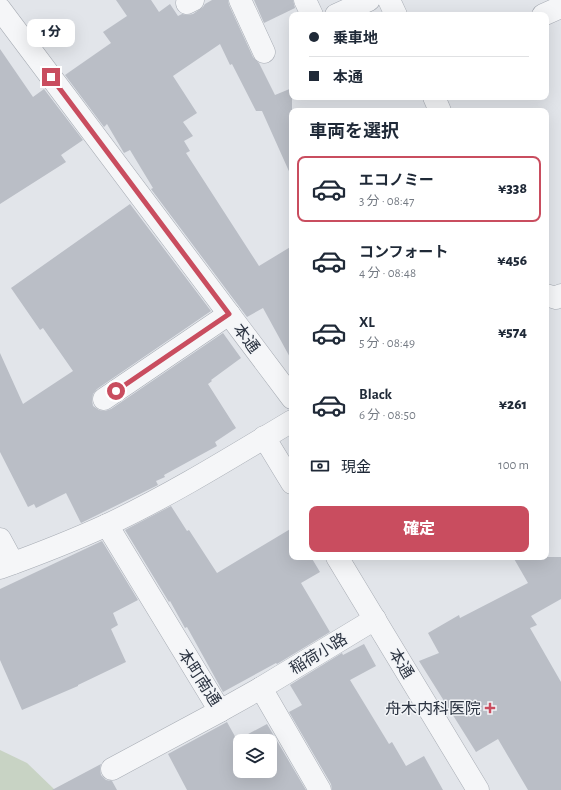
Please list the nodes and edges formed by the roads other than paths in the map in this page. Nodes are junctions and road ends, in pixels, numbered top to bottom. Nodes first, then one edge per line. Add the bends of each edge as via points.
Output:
1 (240, 0) edge
2 (305, 0) edge
3 (369, 0) edge
4 (389, 0) edge
5 (561, 7) edge
6 (0, 10) edge
7 (311, 12) edge
8 (343, 12) edge
9 (395, 12) edge
10 (549, 12) edge
11 (264, 52) dead end
12 (561, 295) edge
13 (549, 296) edge
14 (229, 314) junction
15 (289, 394) edge
16 (104, 400) dead end
17 (289, 423) edge
18 (264, 438) junction
19 (289, 478) edge
20 (107, 525) junction
21 (0, 539) edge
22 (339, 560) edge
23 (6, 566) edge
24 (375, 619) junction
25 (261, 688) junction
26 (220, 710) junction
27 (112, 769) dead end
28 (320, 790) edge
29 (478, 790) edge

1 - 11 street
2 - 7 street
3 - 8 street
4 - 9 street
5 - 10 street
6 - 14 street, 本通
12 - 13 street via 556,298
14 - 15 street, 本通
14 - 16 street
17 - 18 street
18 - 19 street
18 - 20 street
20 - 23 street
20 - 26 street, 本町南通
21 - 23 street
22 - 24 street, 本通
24 - 25 street, 稲荷小路
24 - 29 street, 本通
25 - 26 street, 本町南通
25 - 28 street
26 - 27 street

